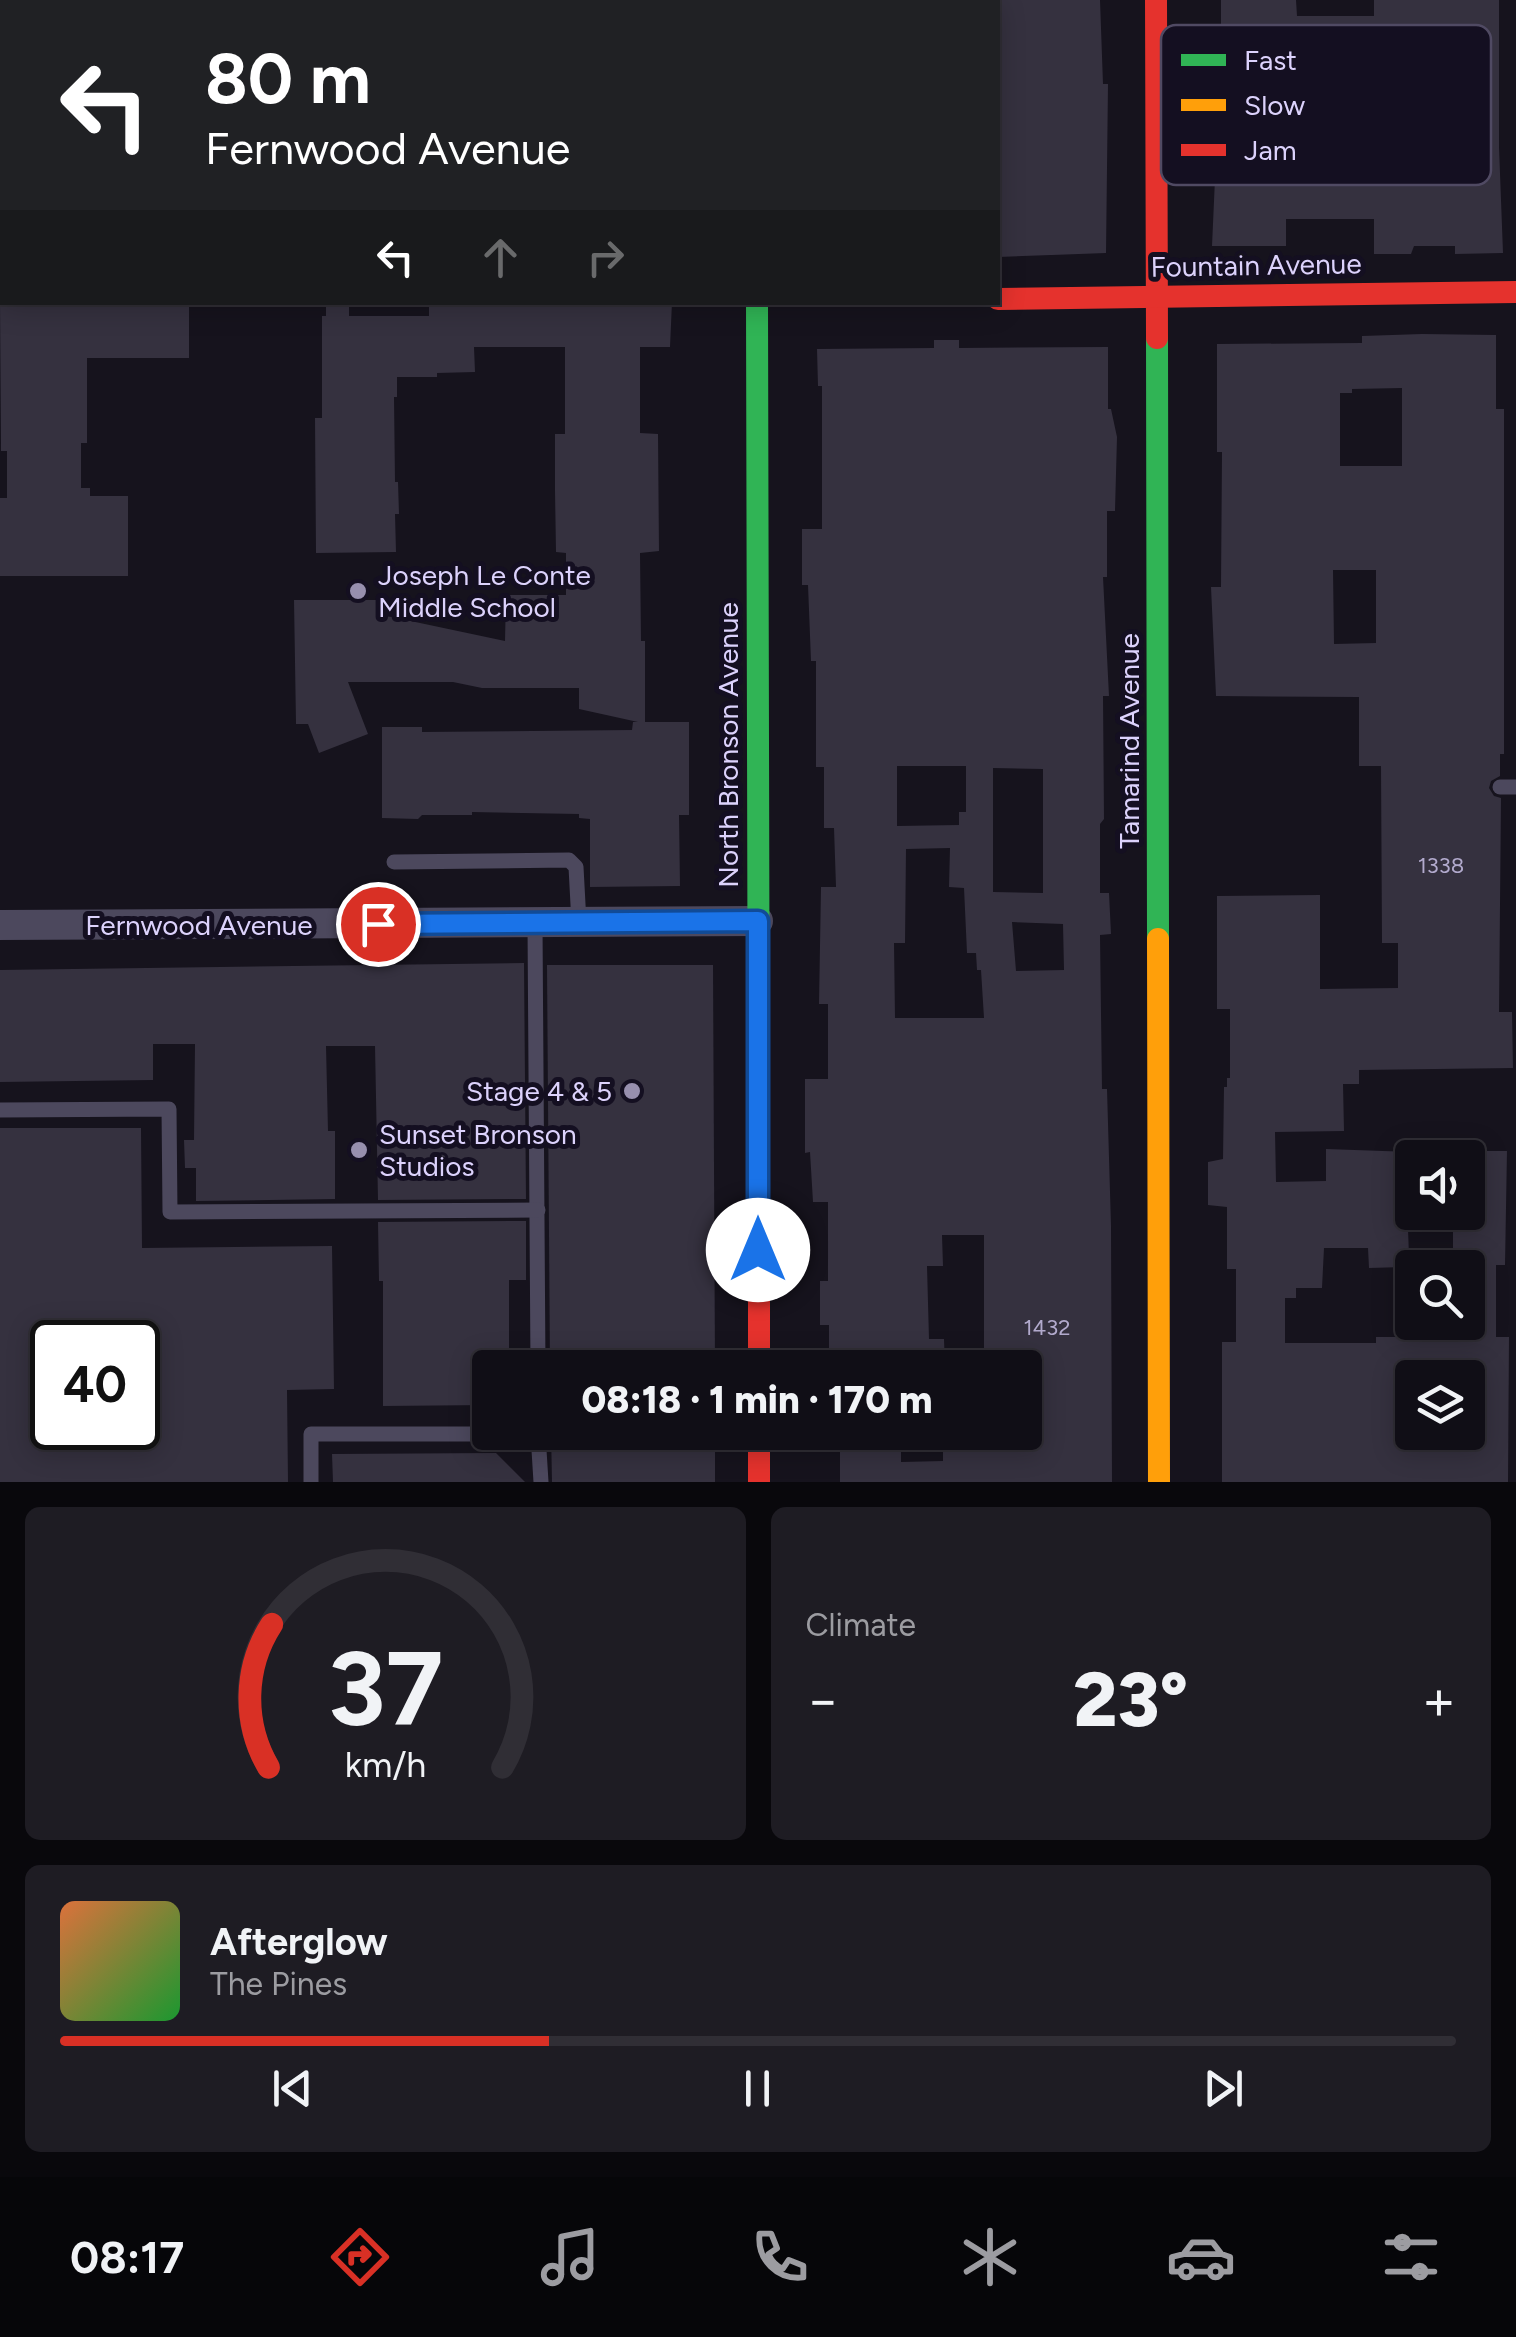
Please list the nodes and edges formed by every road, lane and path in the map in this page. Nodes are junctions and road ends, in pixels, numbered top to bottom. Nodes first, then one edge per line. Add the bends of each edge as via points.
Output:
1 (1156, 0) edge
2 (1516, 292) edge
3 (1158, 297) junction
4 (1000, 298) edge
5 (757, 305) edge
6 (394, 862) dead end
7 (758, 921) junction
8 (579, 923) junction
9 (536, 924) junction
10 (0, 926) edge
11 (0, 1110) edge
12 (538, 1210) junction
13 (538, 1350) edge
14 (759, 1350) edge
15 (472, 1433) edge
16 (539, 1450) edge
17 (759, 1450) edge
18 (310, 1482) edge
19 (541, 1482) edge
20 (759, 1482) edge
21 (1160, 1482) edge

1 - 3 street, Tamarind Avenue
2 - 3 street, Fountain Avenue
3 - 4 street, Fountain Avenue
3 - 21 street, Tamarind Avenue
5 - 7 street, North Bronson Avenue
6 - 8 lane via 569,860 576,866
7 - 8 street, Fernwood Avenue
7 - 14 street, North Bronson Avenue
8 - 9 street, Fernwood Avenue
9 - 10 street, Fernwood Avenue
9 - 12 lane
11 - 12 lane via 169,1110 170,1212
12 - 13 lane
15 - 18 lane via 311,1434
16 - 19 lane
17 - 20 street

